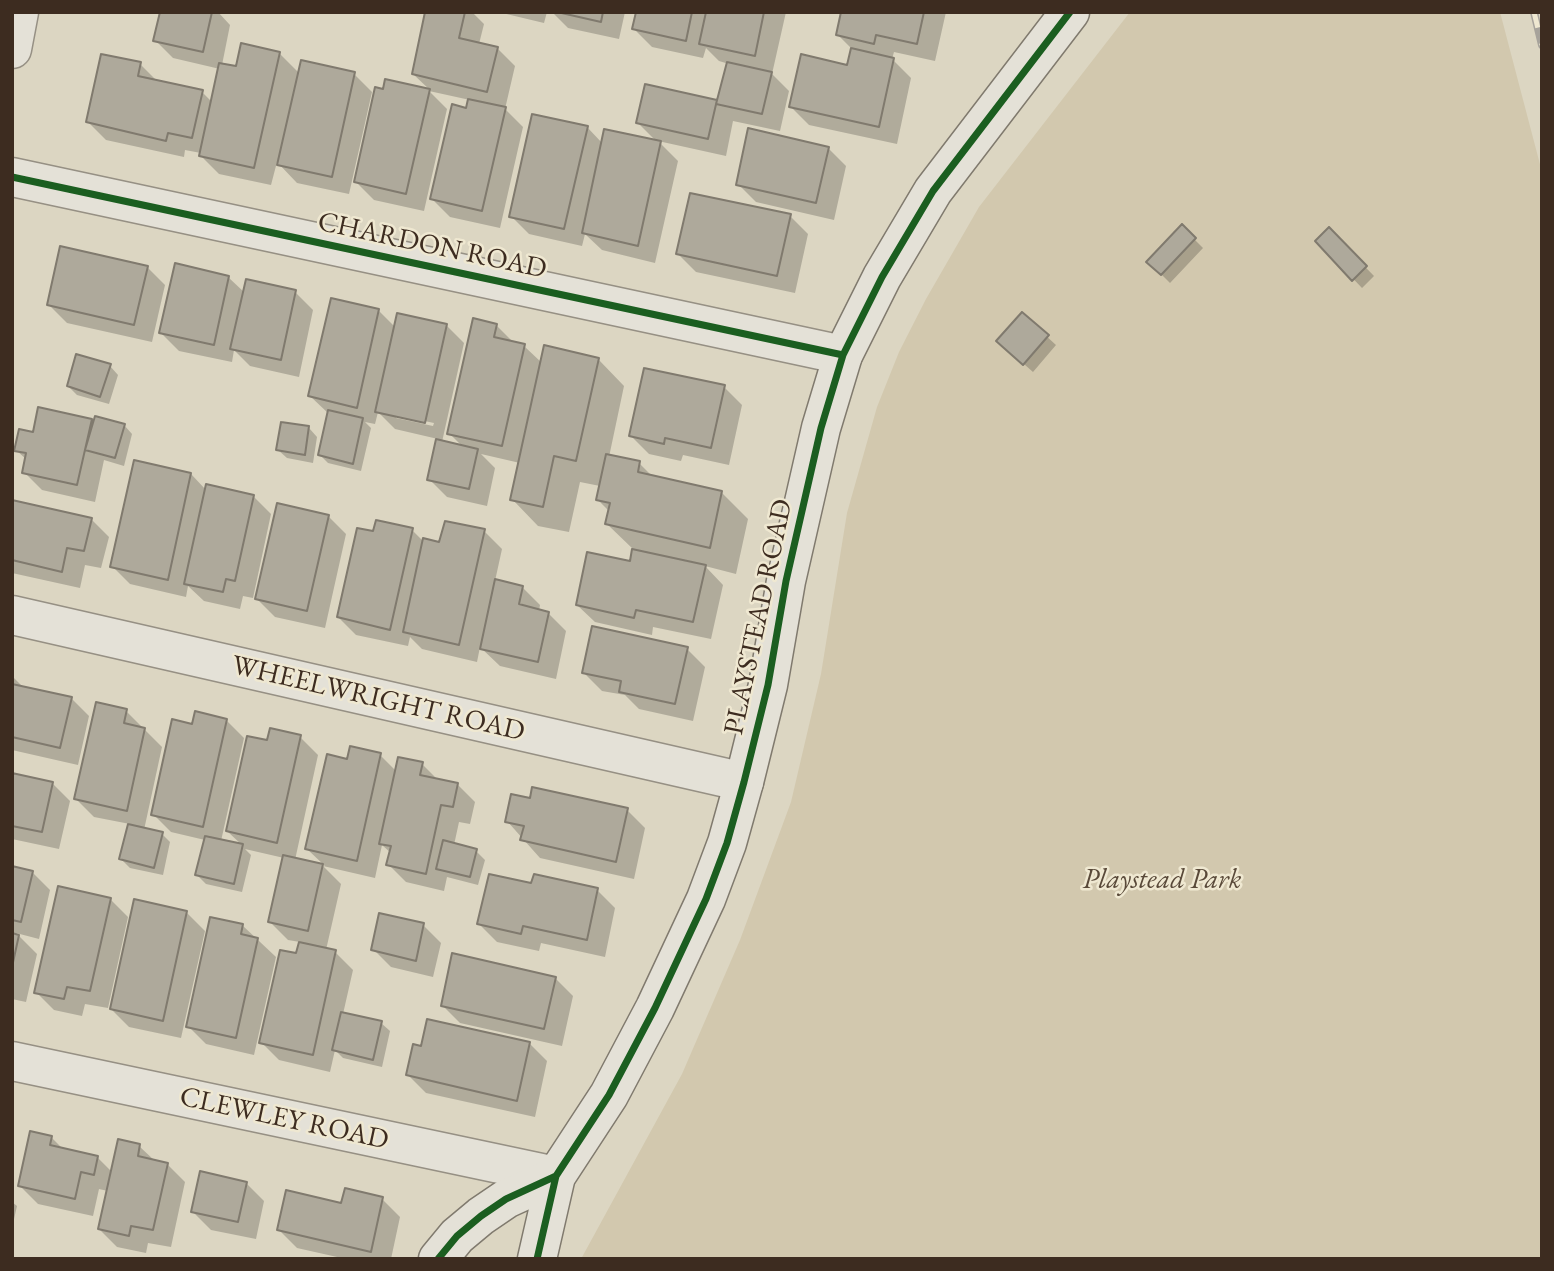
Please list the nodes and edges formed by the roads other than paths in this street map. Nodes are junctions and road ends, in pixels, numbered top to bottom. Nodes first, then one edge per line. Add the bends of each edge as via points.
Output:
1 (19, 12) edge
2 (1070, 12) edge
3 (12, 49) edge
4 (12, 177) edge
5 (843, 355) junction
6 (12, 615) edge
7 (744, 782) junction
8 (12, 1061) edge
9 (556, 1176) junction
10 (438, 1259) edge
11 (537, 1259) edge

1 - 3 street
2 - 5 street, PLAYSTEAD ROAD via 933,191
4 - 5 street, CHARDON ROAD
5 - 7 street, PLAYSTEAD ROAD via 821,428
6 - 7 street, WHEELWRIGHT ROAD
7 - 9 street, PLAYSTEAD ROAD via 706,899 655,1008 609,1095
8 - 9 street, CLEWLEY ROAD
9 - 10 street via 481,1216
9 - 11 street, PLAYSTEAD ROAD

